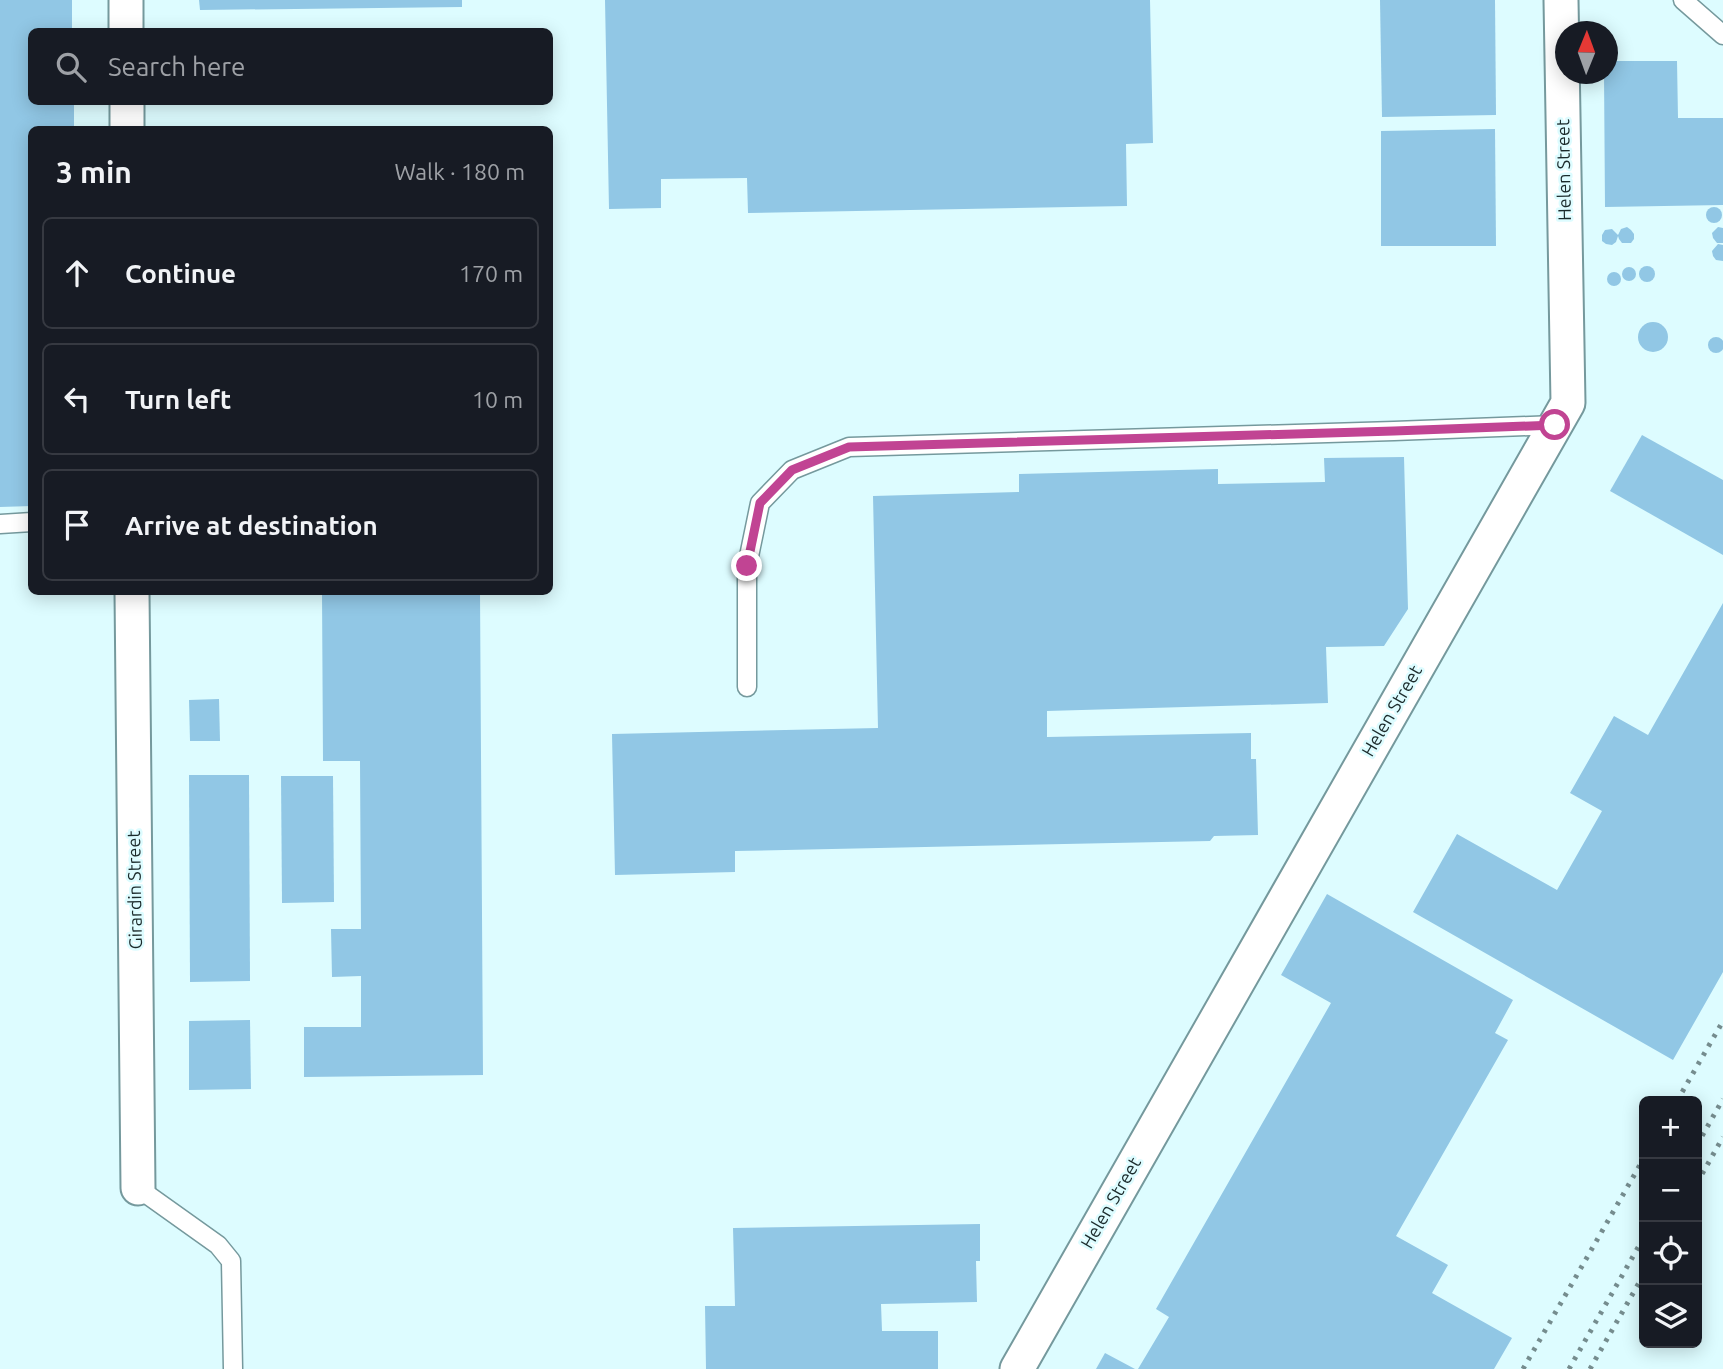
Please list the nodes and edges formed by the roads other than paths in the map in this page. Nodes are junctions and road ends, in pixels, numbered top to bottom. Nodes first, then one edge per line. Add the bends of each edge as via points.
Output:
1 (126, 0) edge
2 (1562, 0) edge
3 (1683, 0) edge
4 (126, 28) edge
5 (1723, 35) edge
6 (127, 105) edge
7 (127, 126) edge
8 (1555, 425) junction
9 (28, 522) edge
10 (0, 524) edge
11 (132, 595) edge
12 (747, 687) dead end
13 (138, 1188) joint
14 (233, 1369) edge
15 (1017, 1369) edge

1 - 4 street
2 - 8 street, Helen Street via 1568,403
3 - 5 lane
6 - 7 street
8 - 12 lane via 849,447 792,470 760,503 747,566
8 - 15 street, Helen Street
9 - 10 lane
11 - 13 street, Girardin Street
13 - 14 lane via 219,1245 232,1261

